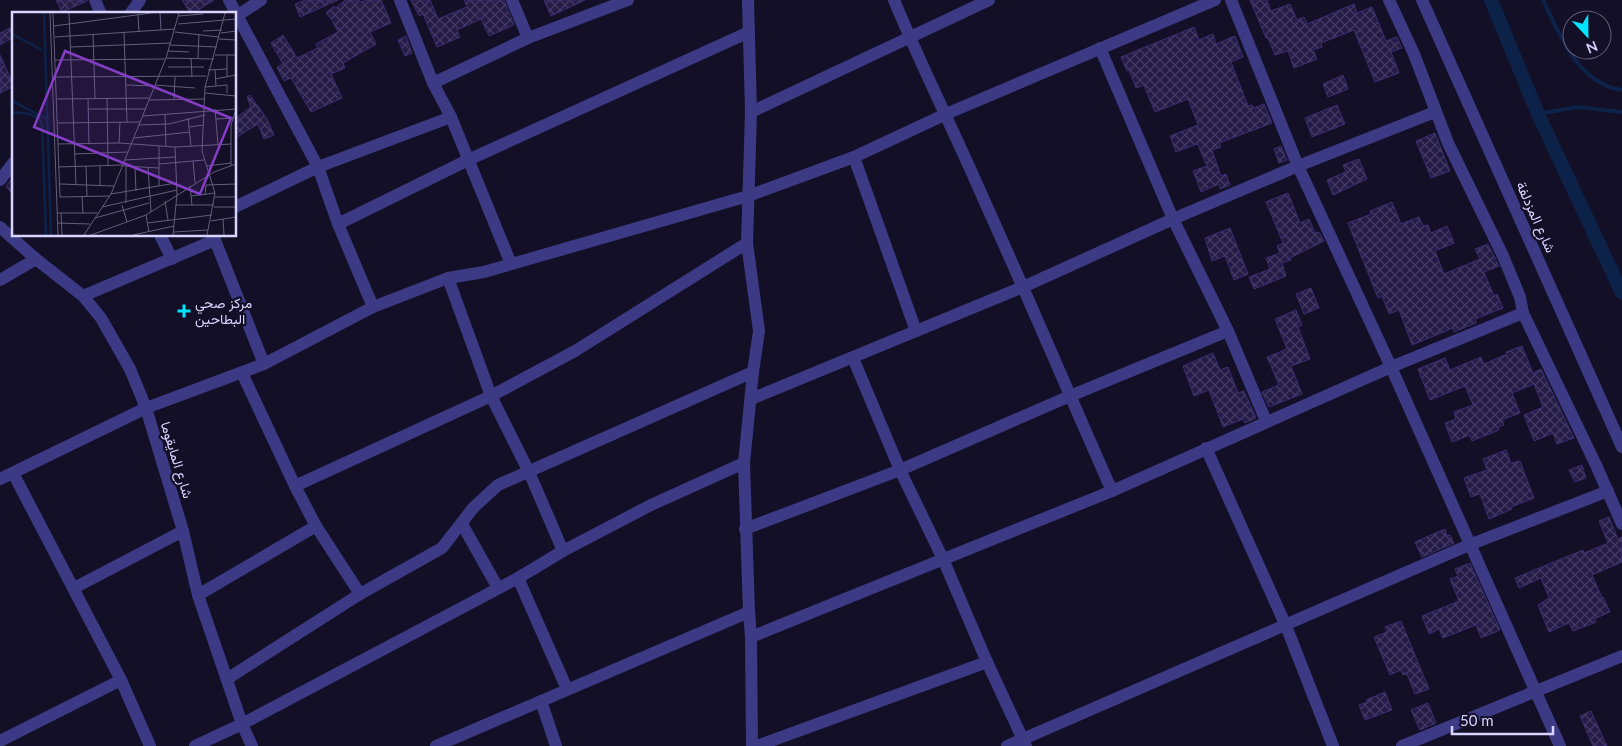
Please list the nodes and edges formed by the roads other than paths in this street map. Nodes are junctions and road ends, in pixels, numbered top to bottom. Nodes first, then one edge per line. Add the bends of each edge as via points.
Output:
1 (95, 0) edge
2 (140, 0) edge
3 (229, 0) edge
4 (261, 0) edge
5 (400, 0) edge
6 (512, 0) edge
7 (628, 0) edge
8 (748, 0) edge
9 (894, 0) edge
10 (989, 0) edge
11 (1215, 0) edge
12 (1231, 0) edge
13 (1389, 0) edge
14 (1422, 0) edge
15 (99, 12) edge
16 (131, 12) edge
17 (234, 12) edge
18 (236, 16) joint
19 (749, 32) junction
20 (909, 36) junction
21 (528, 38) junction
22 (1100, 48) junction
23 (433, 83) junction
24 (751, 112) junction
25 (1435, 112) junction
26 (946, 114) junction
27 (451, 117) junction
28 (854, 157) junction
29 (468, 160) junction
30 (12, 165) edge
31 (1298, 166) junction
32 (318, 167) junction
33 (0, 180) edge
34 (748, 196) junction
35 (236, 206) edge
36 (1173, 219) junction
37 (338, 224) junction
38 (0, 227) edge
39 (160, 236) edge
40 (214, 238) edge
41 (747, 243) junction
42 (36, 259) junction
43 (172, 259) junction
44 (511, 264) junction
45 (448, 278) junction
46 (0, 280) edge
47 (1023, 287) junction
48 (83, 296) junction
49 (373, 307) junction
50 (1524, 312) junction
51 (1228, 331) junction
52 (916, 332) junction
53 (853, 358) junction
54 (264, 364) junction
55 (1391, 367) junction
56 (753, 372) junction
57 (242, 373) junction
58 (491, 396) junction
59 (1070, 396) junction
60 (751, 399) junction
61 (146, 408) junction
62 (1266, 421) junction
63 (1622, 447) edge
64 (1206, 448) junction
65 (744, 463) junction
66 (900, 470) junction
67 (529, 472) junction
68 (13, 473) junction
69 (0, 479) edge
70 (295, 486) junction
71 (1112, 491) junction
72 (1608, 491) junction
73 (462, 524) junction
74 (1622, 524) edge
75 (316, 526) junction
76 (746, 529) junction
77 (183, 531) junction
78 (1469, 545) junction
79 (564, 552) junction
80 (943, 559) junction
81 (518, 578) junction
82 (74, 588) junction
83 (498, 588) junction
84 (360, 594) junction
85 (198, 595) junction
86 (749, 612) junction
87 (1286, 626) junction
88 (751, 637) junction
89 (1622, 656) edge
90 (987, 662) junction
91 (227, 679) junction
92 (121, 680) junction
93 (567, 689) junction
94 (1536, 691) junction
95 (541, 701) junction
96 (242, 724) junction
97 (0, 741) edge
98 (1025, 743) edge
99 (150, 746) edge
100 (196, 746) edge
101 (252, 746) edge
102 (436, 746) edge
103 (556, 746) edge
104 (752, 746) edge
105 (758, 746) edge
106 (1007, 746) edge
107 (1333, 746) edge
108 (1402, 746) edge
109 (1560, 746) edge

1 - 15 street
2 - 16 street
3 - 17 street
4 - 18 street
5 - 23 street
6 - 21 street
7 - 21 street
8 - 19 street
9 - 20 street
10 - 20 street
11 - 22 street
12 - 31 street
13 - 25 street via 1414,54
14 - 63 street, شارع المزدلفة
18 - 32 street
19 - 24 street
19 - 29 street
20 - 24 street
20 - 26 street
21 - 23 street
22 - 26 street
22 - 36 street
23 - 27 street
24 - 34 street
25 - 31 street
25 - 50 street via 1503,256
26 - 28 street
26 - 47 street
27 - 29 street
27 - 32 street
28 - 34 street
28 - 52 street
29 - 37 street
29 - 44 street
30 - 33 street
31 - 36 street
31 - 55 street
32 - 35 street
32 - 37 street
34 - 41 street
34 - 44 street
36 - 47 street
36 - 51 street
37 - 49 street
38 - 42 street, شارع المايقوما
39 - 43 street
40 - 43 street
40 - 54 street
41 - 56 street via 759,331
41 - 58 street via 575,351
42 - 46 street
42 - 48 street, شارع المايقوما
43 - 48 street
44 - 45 street
45 - 49 street
45 - 58 street
47 - 52 street
47 - 59 street
48 - 61 street, شارع المايقوما via 101,318 130,369
49 - 54 street
50 - 55 street
50 - 72 street
51 - 59 street
51 - 62 street
52 - 53 street
53 - 60 street
53 - 66 street
54 - 57 street
55 - 62 street
55 - 78 street
56 - 60 street
56 - 67 street
57 - 61 street
57 - 70 street
58 - 67 street
58 - 70 street
59 - 66 street
59 - 71 street
60 - 65 street
61 - 68 street
61 - 77 street, شارع المايقوما
62 - 64 street
64 - 71 street
64 - 87 street
65 - 76 street
65 - 79 street via 650,505
66 - 76 street
66 - 80 street
67 - 73 street via 498,485 473,508
67 - 79 street
68 - 69 street
68 - 82 street
70 - 75 street
71 - 80 street
72 - 74 street
72 - 78 street
73 - 83 street
73 - 84 street via 438,552
75 - 84 street
75 - 85 street
76 - 86 street
77 - 82 street
77 - 85 street, شارع المايقوما
78 - 87 street
78 - 94 street
79 - 81 street
80 - 88 street
80 - 90 street
81 - 83 street
81 - 93 street
82 - 92 street
83 - 96 street
84 - 91 street
85 - 91 street, شارع المايقوما
86 - 88 street
86 - 93 street
87 - 98 street
87 - 107 street
88 - 104 street
89 - 94 street
90 - 98 street
90 - 105 street
91 - 96 street, شارع المايقوما
92 - 97 street
92 - 99 street
93 - 95 street
94 - 108 street
94 - 109 street
95 - 102 street
95 - 103 street
96 - 100 street
96 - 101 street, شارع المايقوما
98 - 106 street

